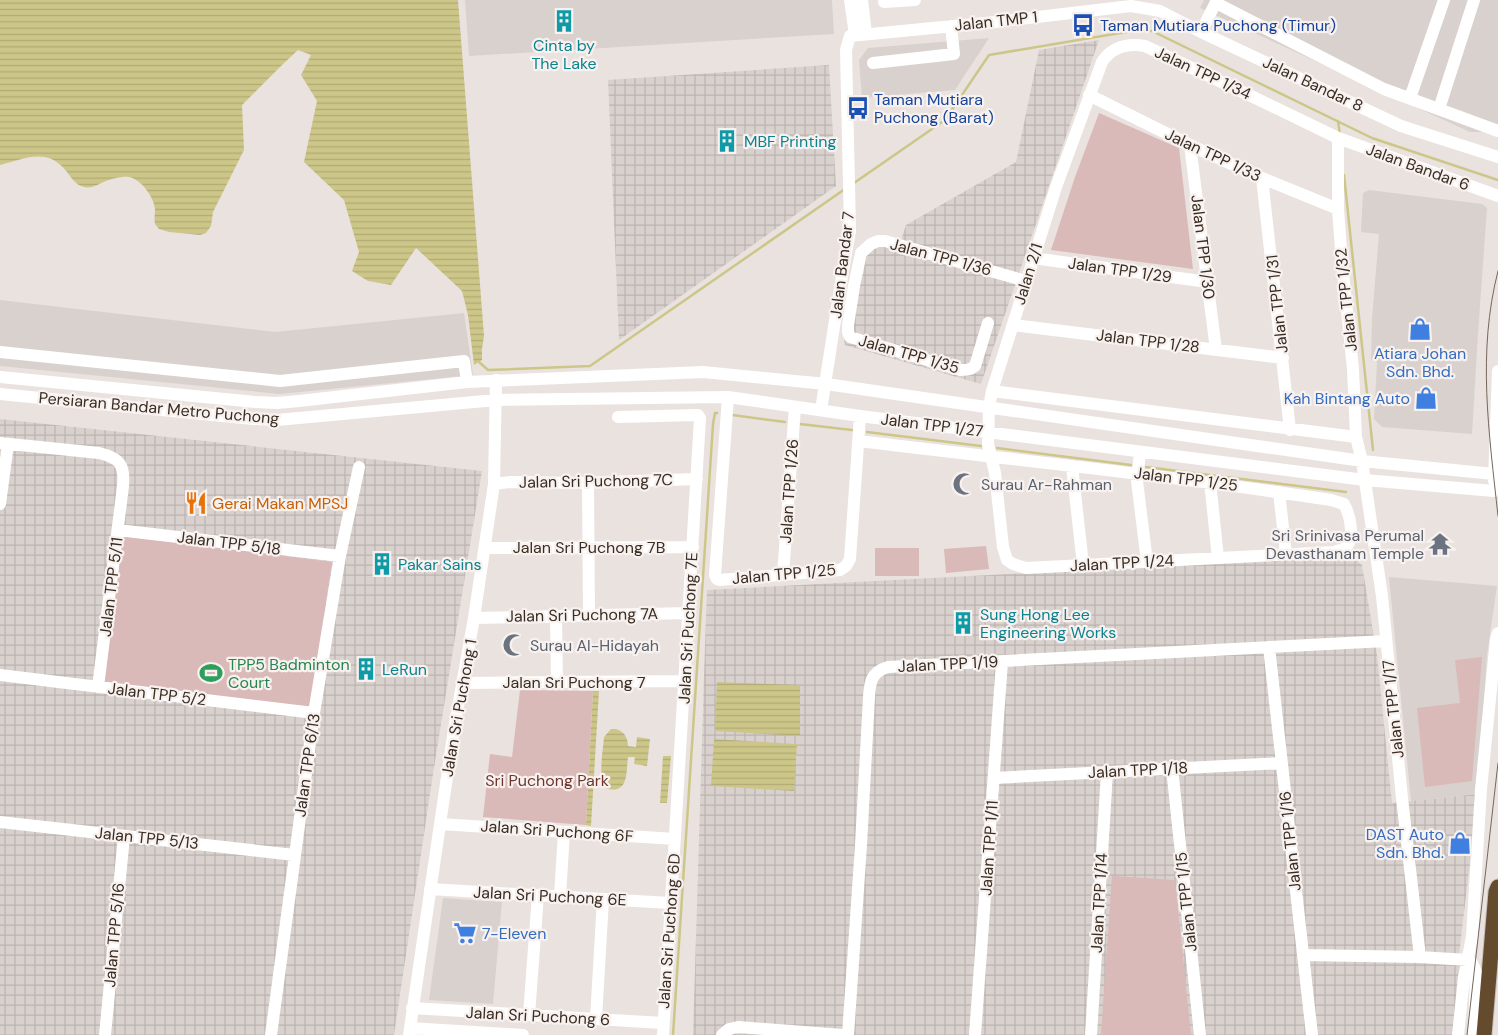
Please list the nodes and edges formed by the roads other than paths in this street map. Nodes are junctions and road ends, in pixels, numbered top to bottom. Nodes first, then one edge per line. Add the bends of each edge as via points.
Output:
1 (850, 0) edge
2 (862, 0) edge
3 (915, 0) edge
4 (1444, 0) edge
5 (1474, 0) edge
6 (1216, 1) edge
7 (884, 2) dead end
8 (1132, 3) edge
9 (951, 26) junction
10 (1201, 32) junction
11 (861, 34) junction
12 (872, 63) dead end
13 (1089, 95) junction
14 (1410, 98) junction
15 (1439, 108) junction
16 (1495, 129) edge
17 (1338, 138) junction
18 (1190, 145) junction
19 (1498, 157) edge
20 (1262, 178) junction
21 (1498, 196) edge
22 (1338, 209) junction
23 (1033, 258) junction
24 (1026, 281) junction
25 (1208, 282) junction
26 (854, 286) joint
27 (988, 323) dead end
28 (1013, 325) junction
29 (1216, 350) junction
30 (0, 352) edge
31 (1283, 358) junction
32 (1498, 371) edge
33 (0, 376) edge
34 (496, 380) junction
35 (467, 382) junction
36 (826, 384) junction
37 (992, 391) junction
38 (0, 394) edge
39 (728, 397) junction
40 (496, 400) junction
41 (795, 407) junction
42 (989, 408) junction
43 (821, 410) junction
44 (860, 416) junction
45 (618, 417) dead end
46 (1290, 430) junction
47 (988, 432) junction
48 (1356, 437) junction
49 (858, 441) junction
50 (4, 444) edge
51 (1140, 452) junction
52 (992, 457) junction
53 (1362, 462) junction
54 (1072, 466) junction
55 (359, 468) dead end
56 (1138, 474) junction
57 (1494, 474) junction
58 (697, 479) junction
59 (1365, 480) junction
60 (1210, 482) junction
61 (588, 483) junction
62 (494, 484) junction
63 (1279, 492) junction
64 (1496, 494) edge
65 (0, 504) edge
66 (118, 530) junction
67 (589, 547) junction
68 (693, 547) junction
69 (485, 548) junction
70 (1342, 550) joint
71 (1286, 554) junction
72 (340, 556) junction
73 (1218, 558) junction
74 (1147, 562) junction
75 (1083, 565) junction
76 (783, 575) junction
77 (689, 613) junction
78 (589, 615) junction
79 (556, 616) junction
80 (474, 618) junction
81 (1498, 634) edge
82 (1386, 641) junction
83 (1269, 647) junction
84 (1002, 662) junction
85 (0, 675) edge
86 (685, 681) junction
87 (557, 682) junction
88 (463, 683) junction
89 (98, 687) junction
90 (314, 713) junction
91 (1282, 763) junction
92 (1172, 768) junction
93 (1106, 772) junction
94 (994, 778) junction
95 (0, 822) edge
96 (440, 824) junction
97 (564, 832) junction
98 (124, 836) junction
99 (675, 839) junction
100 (295, 854) junction
101 (1498, 887) edge
102 (430, 889) junction
103 (538, 895) junction
104 (560, 896) junction
105 (603, 899) junction
106 (670, 903) junction
107 (1303, 955) junction
108 (1420, 957) junction
109 (1468, 960) junction
110 (412, 1008) junction
111 (529, 1016) junction
112 (596, 1019) junction
113 (663, 1029) edge
114 (409, 1032) edge
115 (105, 1035) edge
116 (271, 1035) edge
117 (523, 1035) edge
118 (722, 1035) edge
119 (843, 1035) edge
120 (848, 1035) edge
121 (975, 1035) edge
122 (1091, 1035) edge
123 (1200, 1035) edge
124 (1312, 1035) edge
125 (1458, 1035) edge
126 (1474, 1035) edge
127 (1484, 1035) edge

1 - 11 street
2 - 11 street
3 - 7 street
4 - 14 street
5 - 15 street
6 - 10 street
6 - 14 street, Jalan Bandar 8 via 1350,72
8 - 9 street, Jalan TMP 1
8 - 10 street, Jalan Bandar 8 via 1160,11
9 - 11 street, Jalan TMP 1
9 - 12 street via 954,54
10 - 19 street, Jalan Bandar 8 via 1401,126
11 - 36 street, Jalan Bandar 7 via 850,36 846,50 850,231
13 - 17 street, Jalan TPP 1/34 via 1107,54 1136,44
13 - 18 street, Jalan TPP 1/33
13 - 23 street, Jalan 2/1
14 - 15 street, Jalan Bandar 8
15 - 16 street, Jalan Bandar 8
17 - 21 street, Jalan Bandar 6
17 - 22 street, Jalan TPP 1/32
18 - 20 street, Jalan TPP 1/33
18 - 25 street, Jalan TPP 1/30
20 - 22 street, Jalan TPP 1/33
20 - 31 street, Jalan TPP 1/31
22 - 48 street, Jalan TPP 1/32
23 - 24 street, Jalan 2/1
23 - 25 street, Jalan TPP 1/29
24 - 26 street, Jalan TPP 1/36 via 878,241 861,253
24 - 28 street, Jalan 2/1
25 - 29 street, Jalan TPP 1/30
26 - 27 street, Jalan TPP 1/35 via 848,325 850,337 960,370 974,366
28 - 29 street, Jalan TPP 1/28
28 - 37 street, Jalan 2/1
29 - 31 street, Jalan TPP 1/28
30 - 35 street via 280,381 464,361
31 - 46 street, Jalan TPP 1/31
32 - 57 street
33 - 35 street, Persiaran Bandar Metro Puchong via 277,403
34 - 35 street, Persiaran Bandar Metro Puchong
34 - 36 street, Jalan TPP 1/27 via 703,372
34 - 40 street, Jalan Sri Puchong 1
36 - 42 street, Jalan TPP 1/27
36 - 43 street, Jalan Bandar 7
37 - 42 street, Jalan 2/1
37 - 46 street
38 - 40 street, Persiaran Bandar Metro Puchong via 276,420
39 - 40 street, Jalan TPP 1/27
39 - 41 street, Jalan TPP 1/27
39 - 76 street, Jalan TPP 1/25 via 715,575 719,580
40 - 62 street, Jalan Sri Puchong 1
41 - 43 street, Jalan TPP 1/27
41 - 76 street, Jalan TPP 1/26
42 - 47 street, Jalan 2/1
42 - 53 street, Jalan TPP 1/27
43 - 44 street, Jalan TPP 1/27
44 - 47 street, Jalan TPP 1/27
44 - 49 street, Jalan TPP 1/25
45 - 58 street, Jalan Sri Puchong 7E via 700,416
46 - 48 street
47 - 51 street, Jalan TPP 1/27
47 - 52 street, Jalan 2/1
48 - 53 street, Jalan TPP 1/32
49 - 52 street, Jalan TPP 1/25
49 - 76 street, Jalan TPP 1/25 via 850,559 840,570
50 - 65 street
50 - 66 street, Jalan TPP 5/11 via 99,453 116,460 124,474
51 - 56 street
51 - 59 street, Jalan TPP 1/27
52 - 54 street, Jalan TPP 1/25
52 - 75 street, Jalan TPP 1/24 via 1007,560 1026,568
53 - 57 street, Jalan TPP 1/27
53 - 59 street, Jalan TPP 1/17
54 - 56 street, Jalan TPP 1/25
54 - 75 street
55 - 72 street, Jalan TPP 6/13
56 - 60 street, Jalan TPP 1/25
56 - 74 street
57 - 64 street
58 - 61 street, Jalan Sri Puchong 7C
58 - 68 street, Jalan Sri Puchong 7E
59 - 64 street, Jalan TPP 1/27
59 - 82 street, Jalan TPP 1/17
60 - 63 street, Jalan TPP 1/25
60 - 73 street
61 - 62 street, Jalan Sri Puchong 7C
61 - 67 street
62 - 69 street, Jalan Sri Puchong 1
63 - 70 street, Jalan TPP 1/25 via 1344,504 1351,536
63 - 71 street
66 - 72 street, Jalan TPP 5/18
66 - 89 street, Jalan TPP 5/11
67 - 68 street, Jalan Sri Puchong 7B
67 - 69 street, Jalan Sri Puchong 7B
67 - 78 street
68 - 77 street, Jalan Sri Puchong 7E
69 - 80 street, Jalan Sri Puchong 1
70 - 71 street, Jalan TPP 1/24
71 - 73 street, Jalan TPP 1/24
72 - 90 street, Jalan TPP 6/13
73 - 74 street, Jalan TPP 1/24
74 - 75 street, Jalan TPP 1/24
77 - 78 street, Jalan Sri Puchong 7A
77 - 86 street, Jalan Sri Puchong 7E
78 - 79 street, Jalan Sri Puchong 7A
79 - 80 street, Jalan Sri Puchong 7A
79 - 87 street
80 - 88 street, Jalan Sri Puchong 1
81 - 109 street via 1481,789
82 - 83 street, Jalan TPP 1/19
82 - 108 street, Jalan TPP 1/17
83 - 84 street, Jalan TPP 1/19
83 - 91 street, Jalan TPP 1/16
84 - 94 street, Jalan TPP 1/11
84 - 120 street, Jalan TPP 1/19 via 888,667 871,680
85 - 89 street, Jalan TPP 5/2
86 - 87 street, Jalan Sri Puchong 7
86 - 99 street, Jalan Sri Puchong 7E
87 - 88 street, Jalan Sri Puchong 7
88 - 96 street, Jalan Sri Puchong 1
89 - 90 street, Jalan TPP 5/2
90 - 100 street, Jalan TPP 6/13
91 - 92 street, Jalan TPP 1/18
91 - 107 street, Jalan TPP 1/16
92 - 93 street, Jalan TPP 1/18
92 - 123 street, Jalan TPP 1/15
93 - 94 street, Jalan TPP 1/18
93 - 122 street, Jalan TPP 1/14
94 - 121 street, Jalan TPP 1/11
95 - 98 street, Jalan TPP 5/13
96 - 97 street, Jalan Sri Puchong 6F
96 - 102 street, Jalan Sri Puchong 1
97 - 99 street, Jalan Sri Puchong 6F
97 - 104 street
98 - 100 street, Jalan TPP 5/13
98 - 115 street, Jalan TPP 5/16
99 - 106 street, Jalan Sri Puchong 6D
100 - 116 street, Jalan TPP 6/13
101 - 127 highway
102 - 103 street, Jalan Sri Puchong 6E
102 - 110 street, Jalan Sri Puchong 1
103 - 104 street, Jalan Sri Puchong 6E
103 - 111 street
104 - 105 street, Jalan Sri Puchong 6E
105 - 106 street, Jalan Sri Puchong 6E
105 - 112 street
106 - 113 street, Jalan Sri Puchong 6D
107 - 108 street
107 - 124 street, Jalan TPP 1/16
108 - 109 street
109 - 125 street
109 - 126 street via 1476,972
110 - 111 street, Jalan Sri Puchong 6
110 - 114 street, Jalan Sri Puchong 1
111 - 112 street, Jalan Sri Puchong 6
112 - 113 street, Jalan Sri Puchong 6
114 - 117 street
118 - 119 street via 738,1027

